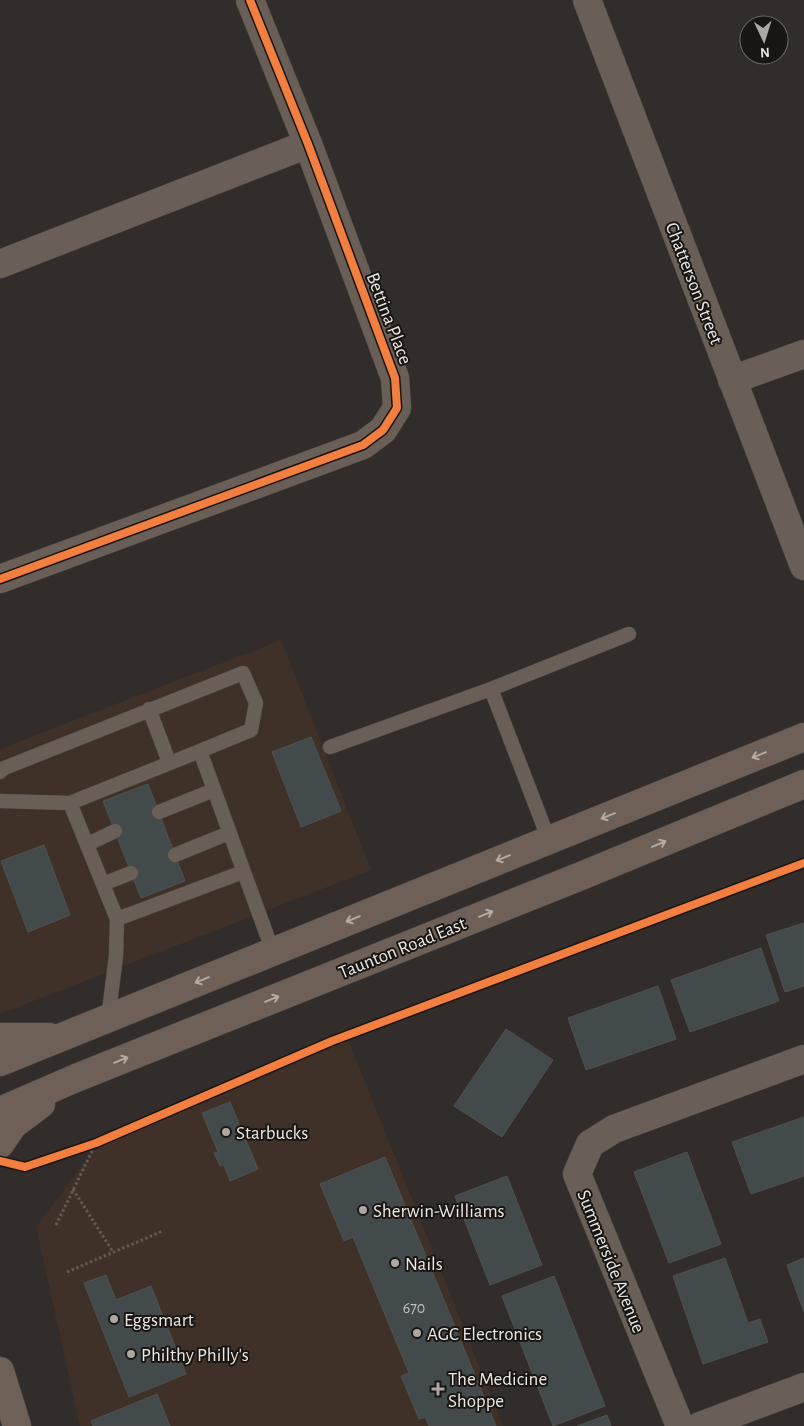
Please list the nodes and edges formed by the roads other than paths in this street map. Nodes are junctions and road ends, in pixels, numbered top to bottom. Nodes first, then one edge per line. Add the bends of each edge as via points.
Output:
1 (250, 0) edge
2 (587, 0) edge
3 (308, 144) junction
4 (0, 264) edge
5 (804, 354) edge
6 (732, 380) junction
7 (804, 566) edge
8 (0, 579) edge
9 (629, 634) dead end
10 (491, 689) junction
11 (149, 709) junction
12 (804, 737) edge
13 (330, 747) dead end
14 (200, 751) junction
15 (169, 762) junction
16 (0, 772) edge
17 (804, 784) edge
18 (214, 790) junction
19 (0, 801) edge
20 (70, 803) junction
21 (159, 812) dead end
22 (115, 831) dead end
23 (229, 833) junction
24 (549, 840) junction
25 (88, 844) junction
26 (175, 854) dead end
27 (243, 872) junction
28 (131, 873) dead end
29 (103, 884) junction
30 (117, 919) junction
31 (273, 952) junction
32 (108, 1019) junction
33 (63, 1037) junction
34 (0, 1038) edge
35 (804, 1058) edge
36 (0, 1062) edge
37 (76, 1078) junction
38 (0, 1111) edge
39 (0, 1144) edge
40 (0, 1371) edge
41 (804, 1387) edge
42 (17, 1426) edge
43 (680, 1426) edge
44 (700, 1426) edge

1 - 3 street, Bettina Place
2 - 6 street, Chatterson Street
3 - 4 street
3 - 8 street, Bettina Place via 395,378 397,408 383,430 362,444
5 - 6 street
6 - 7 street, Chatterson Street
9 - 10 lane
10 - 13 lane
10 - 24 lane
11 - 14 lane via 243,673 256,703 251,730
11 - 15 lane
11 - 16 lane
12 -> 24 main road
14 - 15 lane
14 - 18 lane
15 - 20 lane
37 -> 17 main road, Taunton Road East
18 - 21 lane
18 - 23 lane
19 - 20 lane
20 - 25 lane
22 - 25 lane
23 - 26 lane
23 - 27 lane
24 -> 31 main road
25 - 29 lane
27 - 30 lane
27 - 31 lane
28 - 29 lane
29 - 30 lane
30 - 32 lane
31 -> 32 main road
32 - 33 main road
33 - 34 main road
33 - 36 main road
35 - 43 street, Summerside Avenue via 614,1129 590,1144 577,1174
37 - 38 main road, Taunton Road East
37 - 39 main road via 13,1125
40 - 42 main road
41 - 44 street

